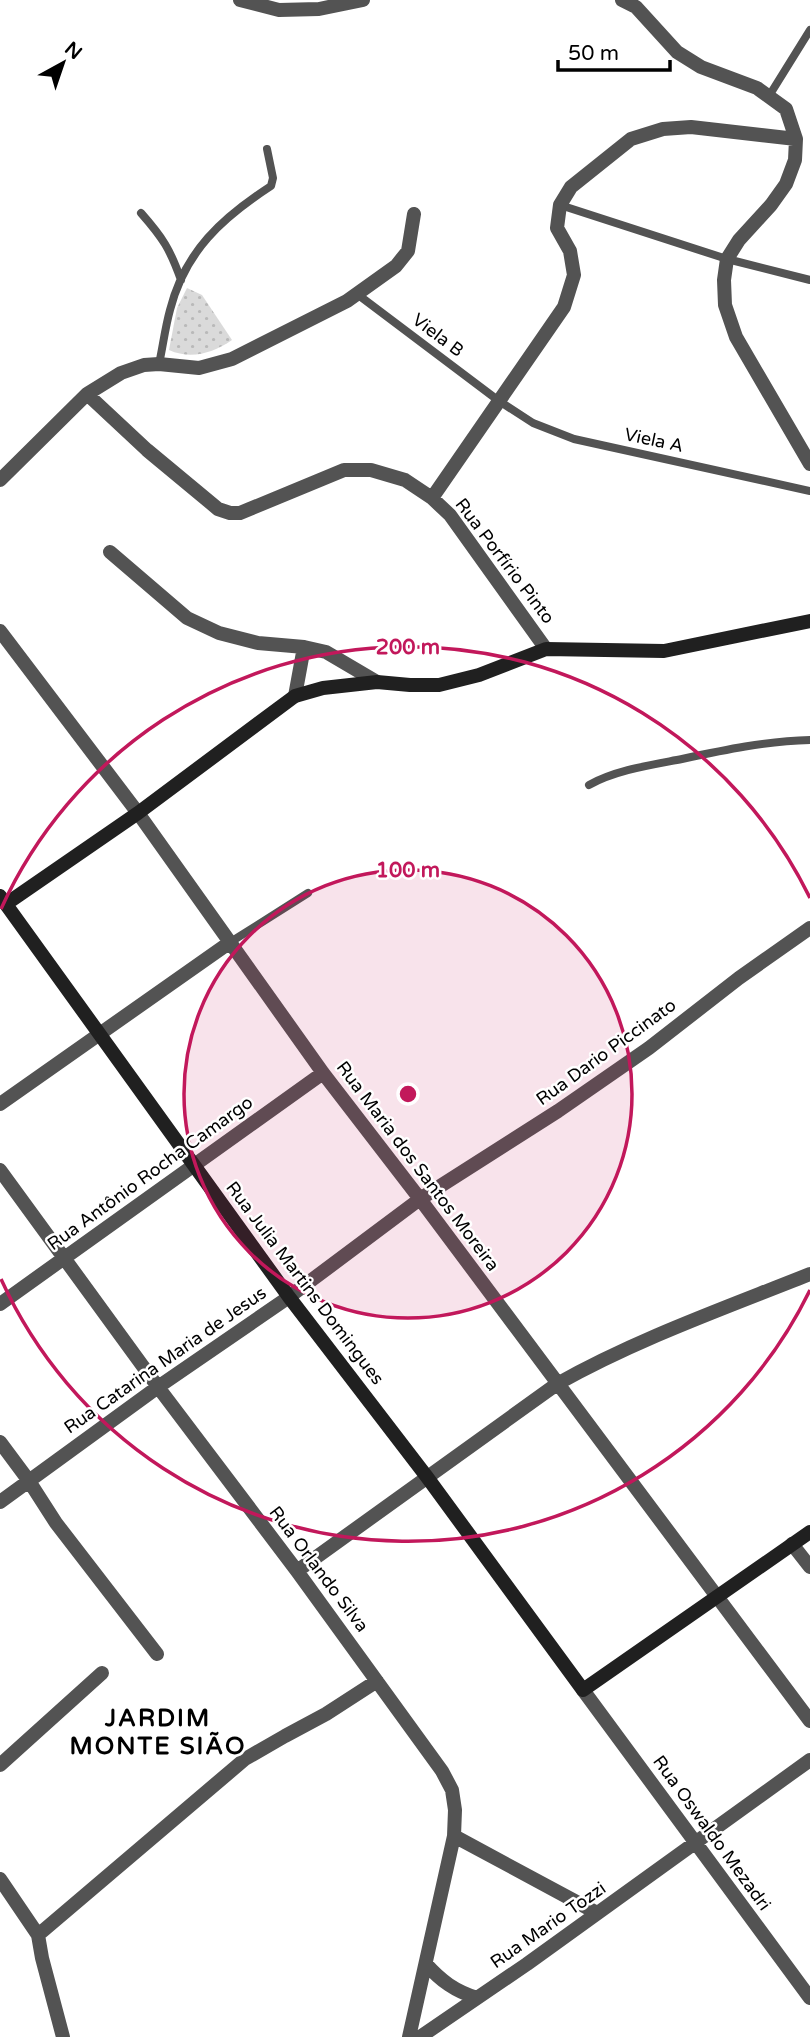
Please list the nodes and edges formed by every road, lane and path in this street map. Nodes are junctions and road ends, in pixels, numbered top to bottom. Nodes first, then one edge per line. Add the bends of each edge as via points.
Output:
1 (240, 0) edge
2 (363, 0) edge
3 (622, 0) edge
4 (810, 30) edge
5 (769, 96) junction
6 (796, 139) junction
7 (267, 149) dead end
8 (560, 205) junction
9 (141, 214) dead end
10 (414, 214) dead end
11 (727, 259) junction
12 (810, 279) edge
13 (181, 280) junction
14 (358, 294) junction
15 (159, 364) junction
16 (88, 394) junction
17 (499, 401) junction
18 (810, 464) edge
19 (0, 480) edge
20 (810, 491) edge
21 (432, 498) junction
22 (110, 552) dead end
23 (810, 621) edge
24 (0, 631) edge
25 (304, 648) junction
26 (547, 649) junction
27 (377, 682) junction
28 (295, 696) junction
29 (810, 740) edge
30 (589, 785) dead end
31 (138, 813) junction
32 (308, 893) dead end
33 (3, 900) edge
34 (810, 928) edge
35 (229, 943) junction
36 (99, 1034) junction
37 (323, 1073) junction
38 (0, 1104) edge
39 (194, 1166) junction
40 (0, 1170) edge
41 (420, 1199) junction
42 (64, 1259) junction
43 (810, 1274) edge
44 (289, 1297) junction
45 (0, 1304) edge
46 (556, 1384) junction
47 (158, 1387) junction
48 (0, 1442) edge
49 (428, 1477) junction
50 (29, 1481) junction
51 (0, 1502) edge
52 (810, 1532) edge
53 (792, 1544) junction
54 (810, 1567) edge
55 (297, 1571) junction
56 (716, 1598) junction
57 (157, 1654) dead end
58 (102, 1673) dead end
59 (377, 1681) junction
60 (583, 1690) junction
61 (810, 1721) edge
62 (810, 1760) edge
63 (0, 1765) edge
64 (454, 1836) junction
65 (696, 1843) junction
66 (0, 1879) edge
67 (597, 1913) junction
68 (38, 1935) junction
69 (426, 1964) junction
70 (477, 1998) junction
71 (810, 1998) edge
72 (63, 2037) edge
73 (409, 2037) edge
74 (420, 2037) edge

1 - 2 street via 292,10
3 - 5 street via 636,7 677,52
4 - 5 lane
5 - 6 street via 786,108
6 - 8 street via 663,128 631,139 571,187
6 - 11 street via 795,160 786,184
7 - 13 lane via 271,186 230,214 198,247
8 - 11 lane
8 - 17 street via 557,228 570,251 571,286 564,307
9 - 13 lane via 162,237
10 - 14 street via 408,251 396,266
11 - 12 lane
11 - 18 street via 725,305 736,337
13 - 15 lane
14 - 15 street via 232,359 199,368
14 - 17 lane, Viela B
15 - 16 street via 121,373
16 - 19 street
16 - 21 street, Rua Porfírio Pinto via 147,450 218,509 230,513 240,513 344,470 371,470 405,480
17 - 20 lane, Viela A via 533,423 574,439
17 - 21 street
21 - 26 street, Rua Porfírio Pinto via 450,514
22 - 25 street via 187,618 245,640
23 - 26 main road via 664,651
24 - 31 street, Rua Maria dos Santos Moreira
25 - 27 street via 326,652
25 - 28 street
26 - 27 main road via 439,685
27 - 28 main road
28 - 31 main road
29 - 30 lane via 766,742 665,762 603,777
31 - 33 main road
31 - 35 street, Rua Maria dos Santos Moreira
32 - 35 lane
33 - 36 main road, Rua Julia Martins Domingues
34 - 41 street, Rua Dario Piccinato via 570,1103
35 - 36 street
35 - 37 street, Rua Maria dos Santos Moreira
36 - 38 street
36 - 39 main road, Rua Julia Martins Domingues
37 - 39 street, Rua Antônio Rocha Camargo
37 - 41 street, Rua Maria dos Santos Moreira
39 - 42 street, Rua Antônio Rocha Camargo
39 - 44 main road, Rua Julia Martins Domingues
40 - 42 street, Rua Orlando Silva
41 - 44 street, Rua Catarina Maria de Jesus
41 - 46 street, Rua Maria dos Santos Moreira
42 - 45 street, Rua Antônio Rocha Camargo
42 - 47 street, Rua Orlando Silva
43 - 46 street
44 - 47 street, Rua Catarina Maria de Jesus
44 - 49 main road, Rua Julia Martins Domingues
46 - 49 street
46 - 56 street, Rua Maria dos Santos Moreira
47 - 50 street, Rua Catarina Maria de Jesus
47 - 55 street, Rua Orlando Silva
48 - 50 street
49 - 55 street
49 - 60 main road, Rua Julia Martins Domingues
50 - 51 street, Rua Catarina Maria de Jesus
50 - 57 street
52 - 53 main road
53 - 54 street
53 - 56 main road
55 - 59 street, Rua Orlando Silva
56 - 60 main road
56 - 61 street, Rua Maria dos Santos Moreira
58 - 63 street
59 - 64 street, Rua Orlando Silva via 452,1790
59 - 68 street via 246,1759
60 - 65 street, Rua Oswaldo Mezadri
62 - 65 street, Rua Mario Tozzi
64 - 67 street
64 - 69 street, Rua Orlando Silva
65 - 67 street, Rua Mario Tozzi
65 - 71 street, Rua Oswaldo Mezadri
66 - 68 street
67 - 70 street, Rua Mario Tozzi
68 - 72 street
69 - 70 street via 441,1981
69 - 73 street, Rua Orlando Silva
70 - 74 street, Rua Mario Tozzi

